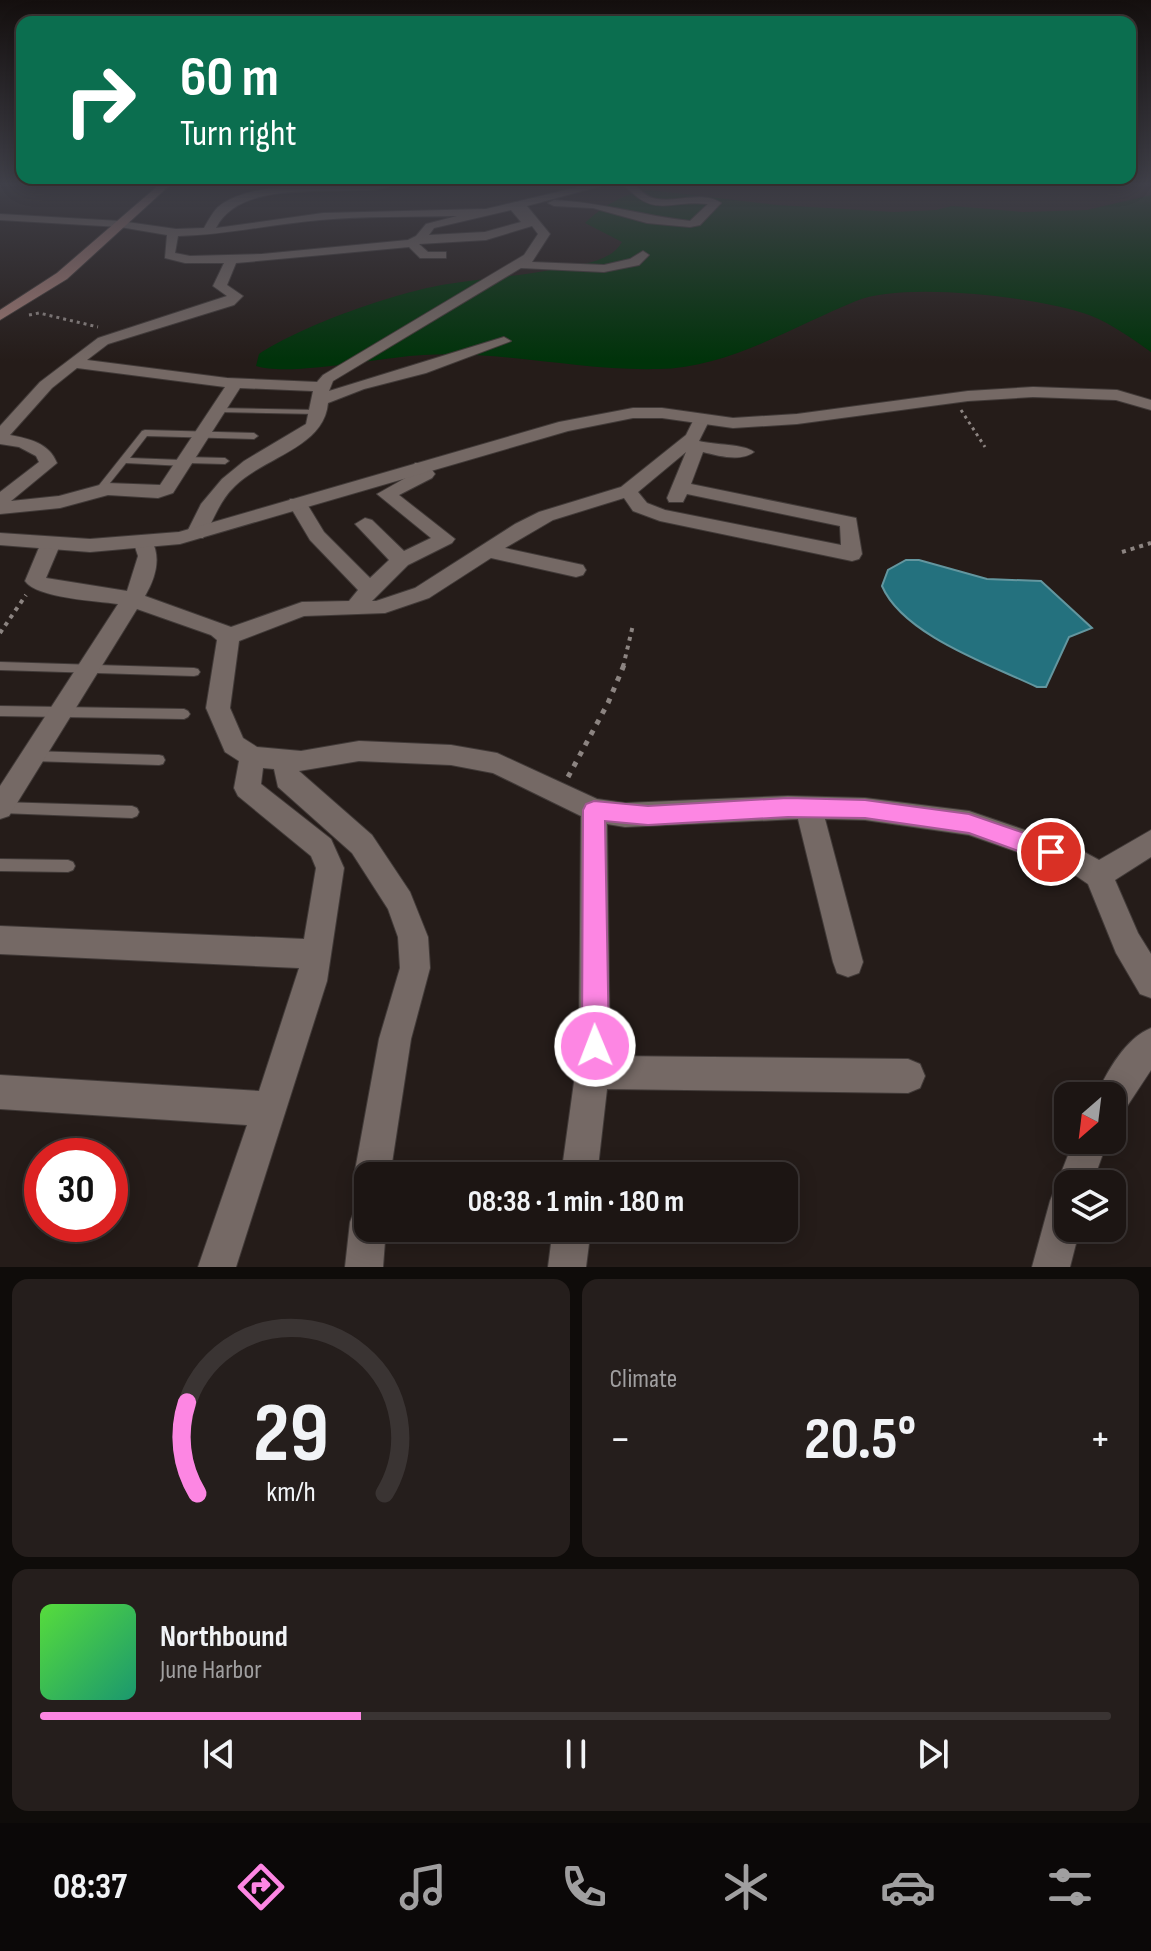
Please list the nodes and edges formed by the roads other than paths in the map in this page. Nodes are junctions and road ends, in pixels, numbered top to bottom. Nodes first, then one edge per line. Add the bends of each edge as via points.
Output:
1 (99, 243) edge
2 (171, 243) edge
3 (403, 243) edge
4 (416, 243) edge
5 (539, 243) edge
6 (442, 255) dead end
7 (643, 255) dead end
8 (231, 260) junction
9 (521, 264) junction
10 (0, 316) edge
11 (504, 341) dead end
12 (73, 363) junction
13 (236, 383) junction
14 (318, 400) junction
15 (1151, 405) edge
16 (219, 410) junction
17 (702, 419) junction
18 (202, 435) junction
19 (254, 436) dead end
20 (0, 438) edge
21 (692, 445) junction
22 (745, 452) dead end
23 (123, 460) junction
24 (185, 461) junction
25 (225, 461) dead end
26 (421, 467) junction
27 (681, 487) junction
28 (99, 491) junction
29 (628, 491) junction
30 (0, 501) edge
31 (297, 503) junction
32 (0, 508) edge
33 (667, 516) junction
34 (365, 524) dead end
35 (196, 534) junction
36 (0, 539) edge
37 (144, 544) junction
38 (50, 545) junction
39 (490, 549) junction
40 (401, 560) junction
41 (576, 570) dead end
42 (370, 590) junction
43 (131, 599) junction
44 (357, 607) junction
45 (227, 637) junction
46 (0, 666) edge
47 (87, 668) junction
48 (194, 672) dead end
49 (0, 711) edge
50 (60, 712) junction
51 (184, 714) dead end
52 (32, 756) junction
53 (252, 757) junction
54 (159, 760) dead end
55 (286, 761) junction
56 (0, 808) edge
57 (809, 808) junction
58 (594, 810) junction
59 (132, 812) dead end
60 (1151, 842) edge
61 (0, 865) edge
62 (68, 866) dead end
63 (1099, 875) junction
64 (0, 940) edge
65 (317, 954) junction
66 (848, 962) dead end
67 (1151, 983) edge
68 (1151, 1044) edge
69 (594, 1072) junction
70 (908, 1076) dead end
71 (1121, 1082) edge
72 (0, 1092) edge
73 (270, 1109) junction
74 (374, 1162) edge
75 (581, 1162) edge
76 (366, 1242) edge
77 (570, 1242) edge
78 (1057, 1242) edge
79 (217, 1267) edge
80 (364, 1267) edge
81 (567, 1267) edge
82 (1051, 1267) edge

1 - 10 main road via 62,276
2 - 8 street via 173,257
3 - 8 street via 336,254
4 - 6 street via 424,256
5 - 9 street
7 - 9 street via 635,263 584,269
8 - 12 street via 219,282 236,296 229,302 112,338
9 - 14 street via 328,378
11 - 14 street
12 - 13 street
12 - 20 street via 46,385
13 - 14 street
13 - 16 street
14 - 16 lane
14 - 35 street via 316,422 305,434 232,475
15 - 17 street via 1082,392 952,399 797,419
16 - 18 street
17 - 21 street
17 - 26 street via 662,413 611,417
18 - 19 lane
18 - 23 lane via 145,433
18 - 24 street
20 - 30 street via 44,453 48,463
21 - 22 street
21 - 27 street
21 - 29 street
23 - 24 lane
23 - 28 lane
24 - 25 lane
24 - 28 street via 167,489
26 - 31 street
26 - 40 street via 426,474 386,494 445,539
27 - 33 street
27 - 33 street via 849,522 854,550 852,554
28 - 32 street via 60,502
29 - 33 street via 640,507
29 - 39 street via 556,512
31 - 35 street
31 - 42 street via 317,536
34 - 40 street
35 - 37 street
36 - 38 street
37 - 38 street
37 - 43 street via 148,556 141,585
38 - 43 street via 35,581
39 - 41 street
39 - 44 street via 422,593 377,608
40 - 42 street
42 - 44 street
43 - 45 street
43 - 47 street
44 - 45 street via 302,609
45 - 53 street via 218,708 234,745
46 - 47 lane
47 - 48 lane
47 - 50 street
49 - 50 lane
50 - 51 lane
50 - 52 street
52 - 54 lane
52 - 56 street
53 - 55 street
53 - 65 street via 247,788 321,848 330,868
55 - 58 street via 359,751 451,755 497,763
55 - 74 street via 287,779 362,844 400,902 413,937 415,968 395,1039
56 - 59 lane
57 - 58 street via 648,815
57 - 63 street via 865,809 969,823 1075,860
57 - 66 street
58 - 69 street
60 - 63 street
61 - 62 lane
63 - 67 street via 1127,943
64 - 65 street
65 - 73 street
68 - 71 street
69 - 70 street
69 - 75 street
72 - 73 street
73 - 79 street
76 - 80 street
77 - 81 street
78 - 82 street

